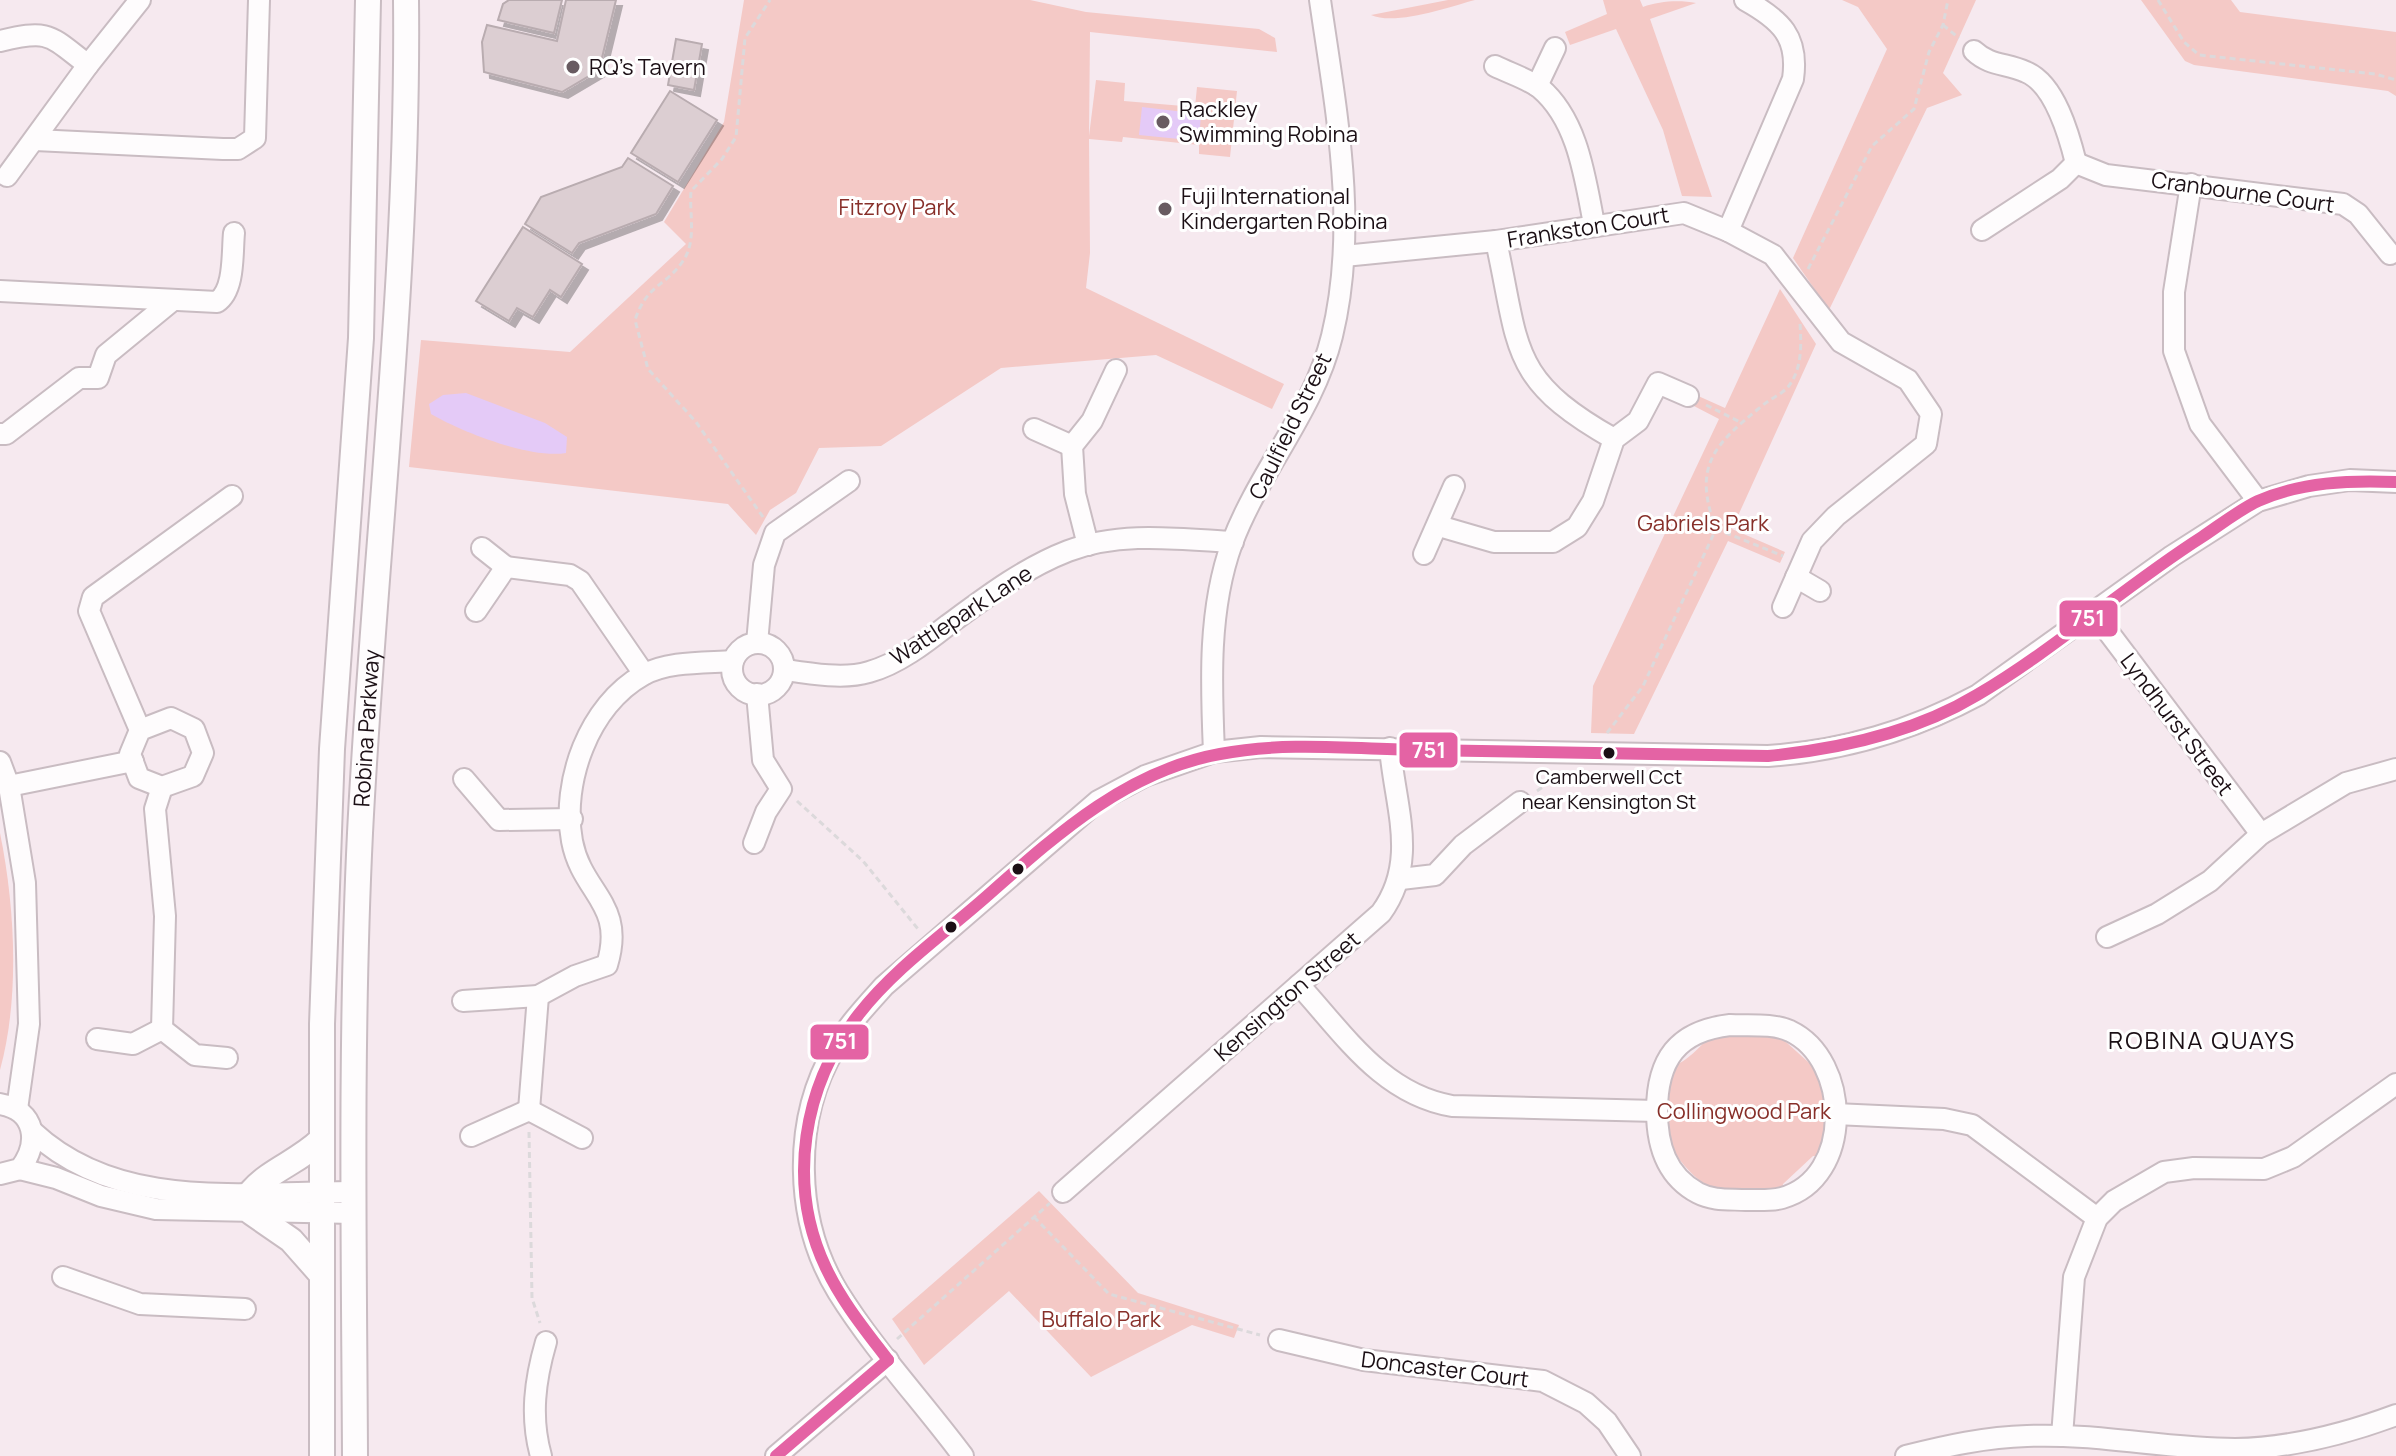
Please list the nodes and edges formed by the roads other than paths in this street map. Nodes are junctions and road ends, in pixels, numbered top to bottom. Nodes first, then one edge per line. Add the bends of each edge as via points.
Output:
1 (140, 0) edge
2 (259, 0) edge
3 (368, 0) edge
4 (406, 0) edge
5 (1320, 0) edge
6 (1747, 0) edge
7 (0, 41) edge
8 (1555, 48) dead end
9 (1974, 51) dead end
10 (88, 65) junction
11 (1495, 66) dead end
12 (1537, 86) junction
13 (35, 140) junction
14 (2076, 163) junction
15 (7, 176) dead end
16 (2191, 184) junction
17 (1594, 224) junction
18 (1982, 230) dead end
19 (1728, 231) junction
20 (234, 233) dead end
21 (1496, 241) junction
22 (2390, 254) dead end
23 (1344, 256) junction
24 (0, 291) edge
25 (173, 300) junction
26 (1116, 370) dead end
27 (1688, 396) road end
28 (1034, 429) dead end
29 (0, 434) edge
30 (1614, 439) junction
31 (1072, 446) junction
32 (849, 481) dead end
33 (2396, 482) edge
34 (1454, 486) dead end
35 (232, 496) dead end
36 (2258, 501) junction
37 (1439, 526) junction
38 (1233, 542) junction
39 (1088, 545) junction
40 (482, 548) dead end
41 (1424, 554) dead end
42 (506, 567) junction
43 (1799, 570) junction
44 (1820, 591) dead end
45 (1783, 607) dead end
46 (476, 611) dead end
47 (2094, 613) junction
48 (757, 643) junction
49 (733, 661) junction
50 (784, 670) junction
51 (644, 674) junction
52 (757, 694) junction
53 (140, 730) junction
54 (1390, 748) junction
55 (1214, 752) junction
56 (133, 761) junction
57 (0, 762) edge
58 (2396, 769) edge
59 (464, 779) dead end
60 (9, 786) junction
61 (162, 787) junction
62 (1520, 802) road end
63 (572, 819) junction
64 (2261, 834) junction
65 (754, 843) dead end
66 (1401, 879) junction
67 (2107, 937) dead end
68 (1299, 985) junction
69 (538, 996) junction
70 (463, 1001) dead end
71 (162, 1029) junction
72 (97, 1039) dead end
73 (24, 1053) junction
74 (227, 1058) dead end
75 (2396, 1084) edge
76 (0, 1093) edge
77 (1834, 1104) junction
78 (9, 1107) edge
79 (529, 1110) junction
80 (1658, 1119) junction
81 (33, 1132) junction
82 (471, 1136) dead end
83 (582, 1138) dead end
84 (320, 1141) junction
85 (10, 1172) edge
86 (1063, 1192) road end
87 (252, 1202) junction
88 (321, 1202) junction
89 (354, 1202) junction
90 (2097, 1218) junction
91 (321, 1274) junction
92 (63, 1277) dead end
93 (245, 1309) dead end
94 (1279, 1340) road end
95 (546, 1342) road end
96 (885, 1356) junction
97 (2396, 1415) edge
98 (2062, 1436) junction
99 (781, 1455) edge
100 (322, 1456) edge
101 (355, 1456) edge
102 (541, 1456) edge
103 (963, 1456) edge
104 (1630, 1456) edge
105 (1906, 1456) edge

1 - 10 street
2 - 13 street via 255,138 246,146
3 - 84 main road, Robina Parkway via 361,338 332,749
4 - 89 main road, Robina Parkway via 399,308 360,832
5 - 23 street, Caulfield Street via 1344,182
6 - 19 street via 1784,29 1794,43 1796,62
7 - 10 street via 46,34
8 - 12 street
9 - 14 street via 1987,62 2036,78 2068,128
10 - 13 street
11 - 12 street
12 - 17 street via 1561,108 1583,169
13 - 15 street
14 - 16 street, Cranbourne Court via 2106,175
14 - 18 street
16 - 22 street, Cranbourne Court via 2343,204 2358,214
16 - 36 street via 2174,292 2174,351 2200,424
17 - 19 street, Frankston Court via 1684,213
17 - 21 street, Frankston Court
19 - 43 street, Frankston Court via 1773,255 1841,342 1908,380 1931,414 1926,444 1836,516 1812,541
20 - 25 street via 225,297 217,302
21 - 23 street, Frankston Court
21 - 30 street via 1518,348 1535,379 1558,402
23 - 38 street, Caulfield Street via 1332,339 1306,404
24 - 25 street
25 - 29 street via 106,355 98,378 79,378
26 - 31 street via 1092,421
27 - 30 street via 1658,383 1638,421
28 - 31 street
30 - 37 street via 1593,501 1577,527 1553,542 1494,542
31 - 39 street via 1075,494
32 - 48 street via 775,533 764,565
33 - 36 street via 2350,480
34 - 37 street
35 - 53 street via 93,597 89,611
36 - 47 street
37 - 41 street
38 - 39 street, Wattlepark Lane via 1156,538
38 - 55 street, Caulfield Street via 1210,667
39 - 50 street, Wattlepark Lane via 1031,569 901,658 869,672
40 - 42 street
42 - 46 street
42 - 51 street via 570,575 580,581
43 - 44 street
43 - 45 street, Frankston Court
47 - 54 street via 1978,695 1909,729 1806,754
47 - 64 street, Lyndhurst Street
48 - 49 street via 741,649
48 - 50 street via 779,653
49 - 51 street via 670,666
49 - 52 street via 740,687
50 - 52 street via 773,690
51 - 63 street via 618,694 583,743 572,786
52 - 65 street via 763,760 781,789
53 - 56 street via 130,754
53 - 61 street via 171,718 194,729 203,753 193,776
54 - 55 street
54 - 66 street, Kensington Street via 1403,839
55 - 96 street via 1145,776 1098,801 884,986 834,1050 813,1102 805,1146 806,1205 838,1291
56 - 60 street
56 - 61 street via 139,778
57 - 60 street
58 - 64 street via 2346,783
59 - 63 street via 499,820
60 - 73 street via 25,883 29,1024
61 - 71 street via 155,809 165,916
62 - 66 street via 1463,845 1435,875
63 - 69 street via 572,841 609,914 615,939 607,965
64 - 67 street via 2210,881
66 - 68 street, Kensington Street via 1381,913
68 - 80 street via 1372,1067 1421,1099 1452,1106
68 - 86 street, Kensington Street
69 - 70 street
69 - 79 street
71 - 72 street via 133,1044
71 - 74 street via 195,1055
73 - 76 street
73 - 78 street
75 - 90 street via 2293,1157 2264,1169 2164,1172 2114,1201
77 - 80 street via 1824,1061 1800,1037 1776,1027 1730,1025 1698,1031 1669,1057 1659,1083
77 - 80 street via 1833,1139 1825,1163 1782,1199 1712,1199 1700,1194 1668,1166
77 - 90 street via 1972,1125
78 - 81 street
79 - 82 street
79 - 83 street
81 - 85 street via 32,1151
81 - 87 street via 70,1162 135,1185
84 - 87 main road via 302,1158 264,1176
84 - 88 main road, Robina Parkway
85 - 87 street via 156,1209
87 - 88 street
87 - 91 main road
88 - 89 street
88 - 91 main road, Robina Parkway
89 - 101 main road, Robina Parkway
90 - 98 street via 2074,1277
91 - 100 main road, Robina Parkway
92 - 93 street via 140,1304
94 - 104 street, Doncaster Court via 1364,1360 1543,1381 1586,1403 1607,1422
95 - 102 street via 534,1406
96 - 99 street
96 - 103 street
97 - 98 street via 2324,1438 2237,1449
98 - 105 street via 1992,1438

